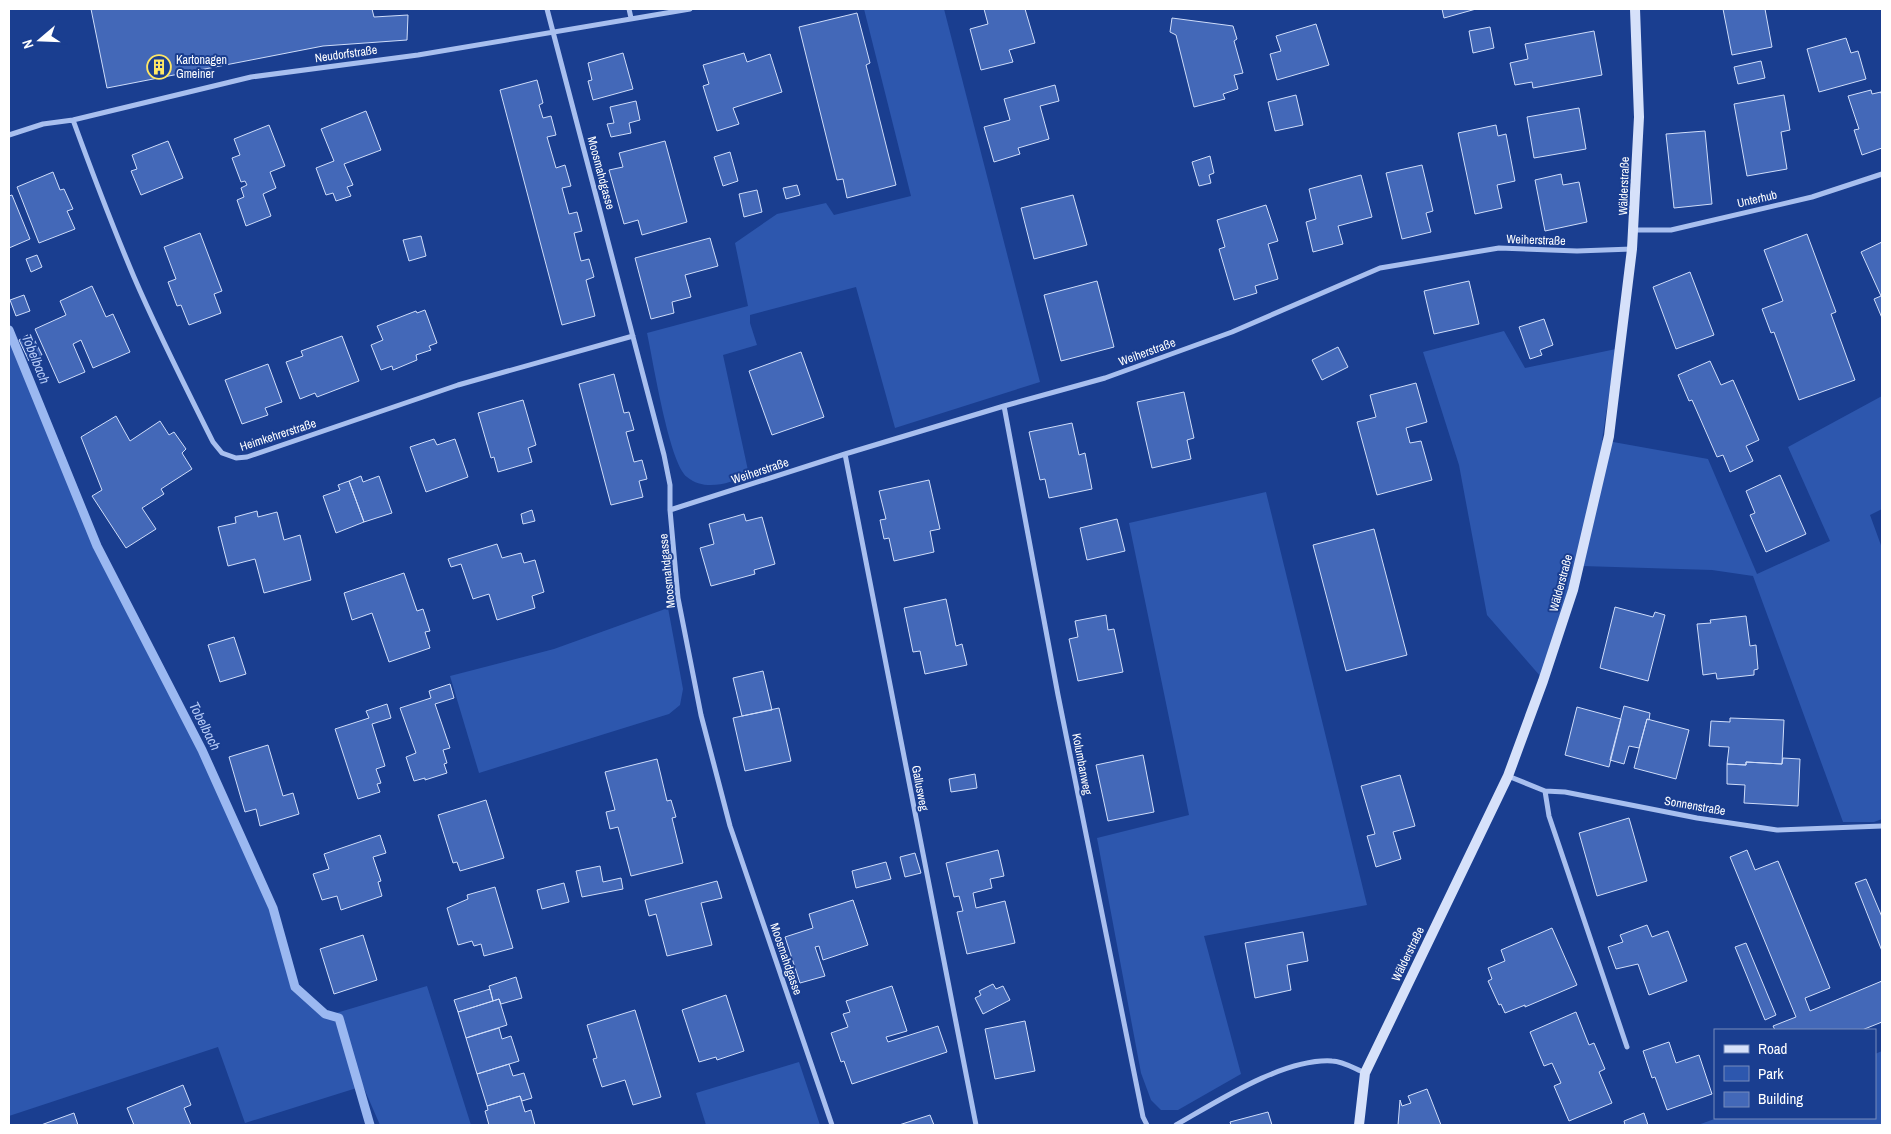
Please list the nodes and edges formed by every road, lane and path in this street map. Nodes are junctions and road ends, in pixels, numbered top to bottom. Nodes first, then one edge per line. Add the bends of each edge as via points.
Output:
1 (547, 9) edge
2 (629, 9) edge
3 (690, 9) edge
4 (1636, 9) edge
5 (631, 18) junction
6 (553, 32) junction
7 (73, 120) junction
8 (9, 135) edge
9 (1882, 174) edge
10 (1634, 230) junction
11 (1632, 249) junction
12 (633, 336) junction
13 (1004, 406) junction
14 (845, 454) junction
15 (670, 510) junction
16 (1508, 776) junction
17 (1545, 791) junction
18 (1882, 826) edge
19 (1627, 1047) dead end
20 (1365, 1073) junction
21 (832, 1125) edge
22 (976, 1125) edge
23 (1147, 1125) edge
24 (1176, 1125) edge
25 (1359, 1125) edge

1 - 6 street, Moosmahdgasse
2 - 5 street
3 - 5 street, Neudorfstraße
4 - 10 main road, Wälderstraße via 1639,117
5 - 6 street, Neudorfstraße
6 - 7 street, Neudorfstraße via 418,55 251,77
6 - 12 street, Moosmahdgasse
7 - 8 street, Neudorfstraße via 43,124
7 - 12 street, Heimkehrerstraße via 134,277 213,442 222,453 236,458 247,457 458,385
9 - 10 street, Unterhub via 1812,197 1671,230
10 - 11 main road, Wälderstraße
11 - 13 street, Weiherstraße via 1499,248 1380,268 1232,332 1114,375
11 - 16 main road, Wälderstraße via 1609,436 1577,576
12 - 15 street, Moosmahdgasse via 664,455 670,485
13 - 14 street, Weiherstraße
13 - 23 street, Kolumbanweg via 1058,695
14 - 15 street, Weiherstraße
14 - 22 street, Gallusweg
15 - 21 street, Moosmahdgasse via 678,598 690,665 730,826
16 - 17 street, Sonnenstraße
16 - 20 main road, Wälderstraße
17 - 18 street, Sonnenstraße via 1777,830
17 - 19 street via 1549,816
20 - 24 street via 1334,1061 1300,1063 1240,1088
20 - 25 main road, Wälderstraße

